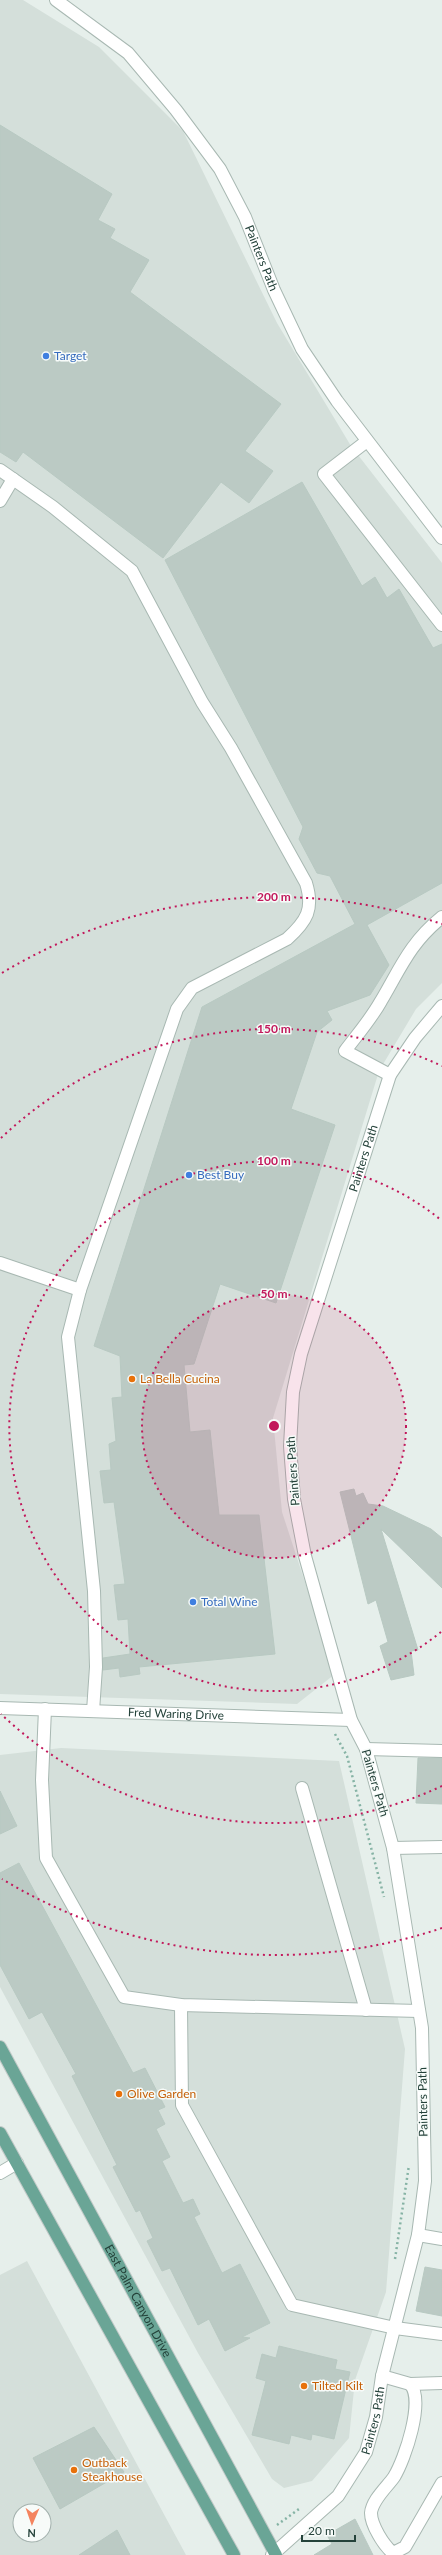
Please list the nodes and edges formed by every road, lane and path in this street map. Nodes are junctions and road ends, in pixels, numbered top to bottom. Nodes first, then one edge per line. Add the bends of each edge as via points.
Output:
1 (56, 0) edge
2 (367, 441) junction
3 (0, 470) edge
4 (13, 479) junction
5 (0, 501) edge
6 (442, 538) edge
7 (441, 623) edge
8 (442, 916) edge
9 (442, 1006) edge
10 (390, 1075) junction
11 (0, 1264) edge
12 (80, 1290) junction
13 (0, 1708) edge
14 (45, 1709) junction
15 (93, 1711) junction
16 (351, 1720) junction
17 (366, 1749) junction
18 (442, 1751) edge
19 (347, 1756) dead end
20 (302, 1788) dead end
21 (442, 1846) edge
22 (393, 1848) junction
23 (386, 1905) dead end
24 (180, 2005) junction
25 (366, 2010) junction
26 (419, 2011) junction
27 (0, 2047) edge
28 (0, 2133) edge
29 (409, 2157) dead end
30 (17, 2163) junction
31 (0, 2173) edge
32 (418, 2235) junction
33 (442, 2239) edge
34 (394, 2264) dead end
35 (396, 2328) junction
36 (442, 2334) edge
37 (382, 2376) junction
38 (442, 2383) edge
39 (410, 2384) junction
40 (442, 2484) edge
41 (300, 2508) dead end
42 (288, 2517) dead end
43 (274, 2554) edge
44 (234, 2555) edge

1 - 2 street, Painters Path via 128,53 176,110 220,169 245,217 274,290 302,348
2 - 6 street, Painters Path
2 - 7 street via 324,474
3 - 4 street
4 - 5 street
4 - 12 street via 53,507 132,571 202,702 231,748 306,883 311,900 303,922 287,939 192,988 177,1009
8 - 10 street via 425,930 400,963 381,1002 345,1051
9 - 10 street, Painters Path via 415,1038
10 - 16 street, Painters Path via 301,1354 293,1392 290,1446 294,1499 305,1556
11 - 12 street
12 - 15 street via 68,1337 94,1591 96,1667
13 - 14 street, Fred Waring Drive
14 - 15 street, Fred Waring Drive
14 - 24 street via 43,1804 46,1858 124,1997
15 - 16 street, Fred Waring Drive
16 - 17 street, Painters Path
17 - 18 street
17 - 22 street, Painters Path
19 - 23 path
20 - 25 street
21 - 22 street
22 - 26 street, Painters Path
24 - 25 street
24 - 35 street via 182,2105 292,2304
25 - 26 street
26 - 32 street, Painters Path via 422,2028 425,2180
27 - 43 main road, East Palm Canyon Drive
28 - 30 main road
29 - 34 path via 404,2210
30 - 31 street
30 - 44 main road
32 - 33 street
32 - 35 street, Painters Path
35 - 36 street
35 - 37 street, Painters Path
37 - 39 street
37 - 43 street, Painters Path via 376,2417 366,2452 338,2496
38 - 39 street
39 - 40 street via 415,2390 417,2400 405,2456 374,2504 371,2513 388,2549 394,2553 405,2548
41 - 42 path

